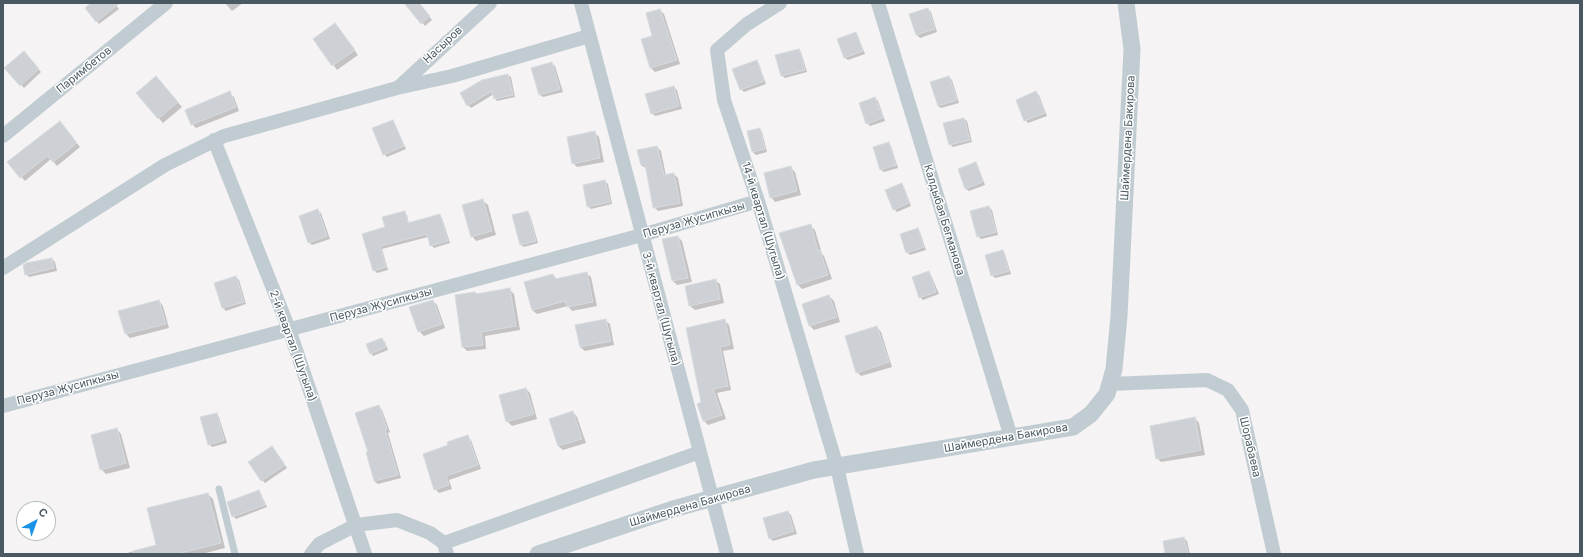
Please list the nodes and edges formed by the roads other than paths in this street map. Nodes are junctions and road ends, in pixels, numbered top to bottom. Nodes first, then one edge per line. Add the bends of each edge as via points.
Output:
1 (166, 3) edge
2 (490, 3) edge
3 (581, 3) edge
4 (780, 3) edge
5 (878, 3) edge
6 (1126, 3) edge
7 (589, 36) junction
8 (397, 88) junction
9 (3, 136) edge
10 (214, 140) junction
11 (758, 201) junction
12 (642, 235) junction
13 (3, 268) edge
14 (289, 329) junction
15 (1110, 384) junction
16 (3, 406) edge
17 (1011, 437) junction
18 (700, 452) junction
19 (837, 466) junction
20 (219, 489) dead end
21 (712, 498) junction
22 (356, 525) junction
23 (446, 549) edge
24 (234, 554) edge
25 (311, 554) edge
26 (365, 554) edge
27 (538, 554) edge
28 (727, 554) edge
29 (857, 554) edge
30 (1274, 554) edge

1 - 9 street, Паримбетов
2 - 8 street, Насыров
3 - 7 street, 3-й квартал (Шугыла)
4 - 11 street, 14-й квартал (Шугыла) via 747,24 717,50 724,100
5 - 17 street, Калдыбая Бегманова
6 - 15 street, Шаймердена Бакирова via 1132,49 1118,316 1114,369
7 - 8 street via 452,76
7 - 12 street, 3-й квартал (Шугыла)
8 - 10 street
10 - 13 street via 165,165
10 - 14 street, 2-й квартал (Шугыла)
11 - 12 street, Перуза Жусипкызы
11 - 19 street, 14-й квартал (Шугыла)
12 - 14 street, Перуза Жусипкызы
12 - 18 street, 3-й квартал (Шугыла)
14 - 16 street, Перуза Жусипкызы
14 - 22 street, 2-й квартал (Шугыла)
15 - 17 street, Шаймердена Бакирова via 1107,394 1091,414 1073,427
15 - 30 street, Шорабаева via 1207,380 1228,390 1242,410
17 - 19 street, Шаймердена Бакирова
18 - 21 street, 3-й квартал (Шугыла)
18 - 23 street
19 - 21 street, Шаймердена Бакирова
19 - 29 street, 14-й квартал (Шугыла)
20 - 24 lane
21 - 27 street, Шаймердена Бакирова
21 - 28 street, 3-й квартал (Шугыла)
22 - 23 street via 397,520 430,533
22 - 25 street via 319,544
22 - 26 street, 2-й квартал (Шугыла)

